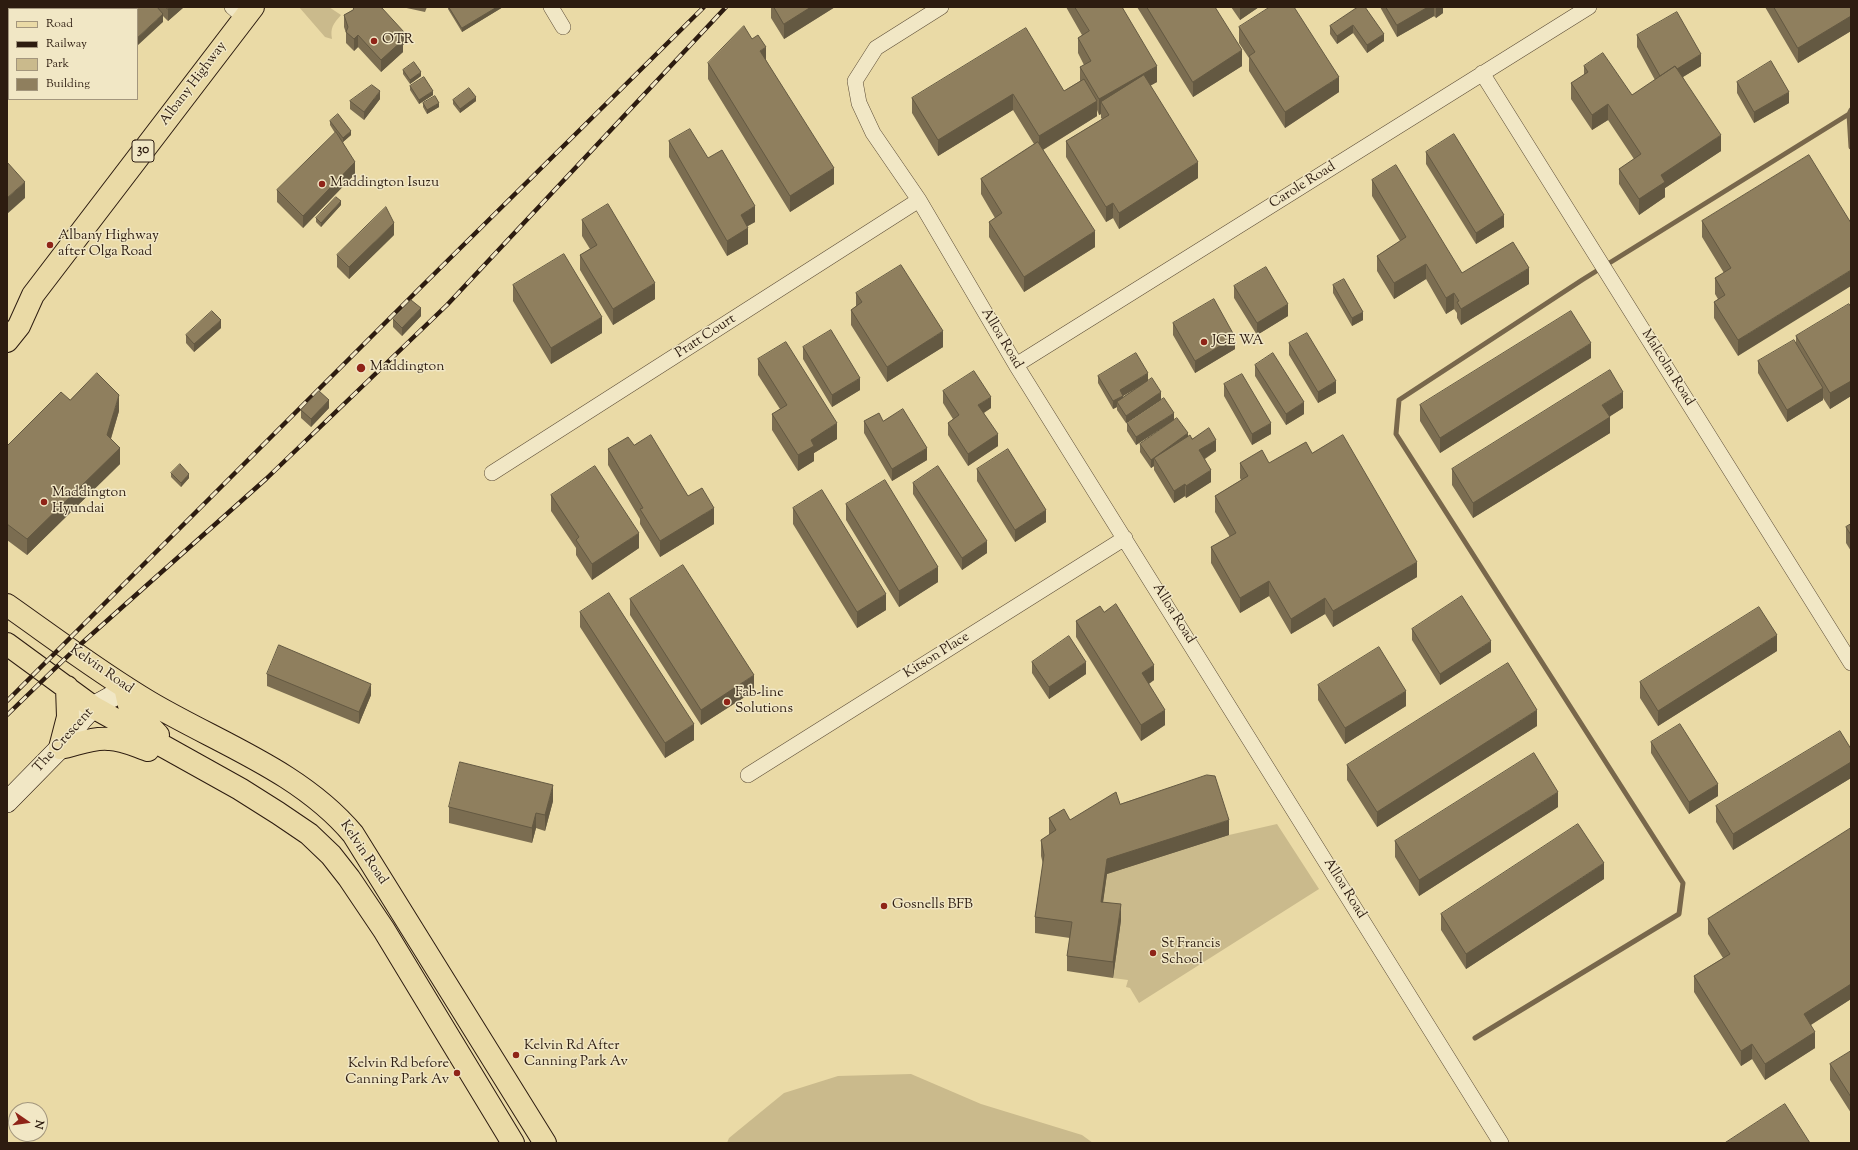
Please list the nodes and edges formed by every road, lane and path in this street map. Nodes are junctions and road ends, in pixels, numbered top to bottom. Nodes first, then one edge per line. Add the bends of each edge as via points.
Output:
1 (551, 7) edge
2 (941, 7) edge
3 (1589, 7) edge
4 (243, 11) edge
5 (564, 27) dead end
6 (1482, 73) junction
7 (919, 200) junction
8 (33, 295) junction
9 (7, 315) edge
10 (7, 342) edge
11 (1016, 365) junction
12 (492, 474) dead end
13 (1125, 538) junction
14 (7, 605) edge
15 (7, 644) edge
16 (1851, 663) edge
17 (66, 687) junction
18 (125, 687) junction
19 (93, 707) junction
20 (60, 748) junction
21 (175, 754) junction
22 (748, 775) dead end
23 (7, 802) edge
24 (533, 1125) junction
25 (512, 1141) edge
26 (545, 1143) edge
27 (1501, 1143) edge

1 - 5 street
2 - 7 street, Alloa Road via 876,48 855,81 859,103 873,133
3 - 6 street, Carole Road
4 - 8 main road, Albany Highway / 30
6 - 11 street, Carole Road
6 - 16 street, Malcolm Road
7 - 11 street, Alloa Road
7 - 12 street, Pratt Court
8 - 9 main road, Albany Highway / 30
8 - 10 main road, Albany Highway / 30 via 19,326
11 - 13 street, Alloa Road
13 - 22 street, Kitson Place
13 - 27 street, Alloa Road
14 - 18 main road, Kelvin Road
15 - 17 main road, Kelvin Road
17 - 19 main road, Kelvin Road
17 - 20 main road via 68,717
18 - 19 main road, The Crescent
18 - 21 main road via 128,705
18 - 24 main road, Kelvin Road via 280,773 311,793 339,817 353,834
19 - 20 main road, The Crescent
19 - 21 main road, Kelvin Road
20 - 21 main road via 108,738 150,751
20 - 23 main road, The Crescent
21 - 25 main road, Kelvin Road via 278,813 309,834 330,855 384,930
24 - 25 main road
24 - 26 main road, Kelvin Road

